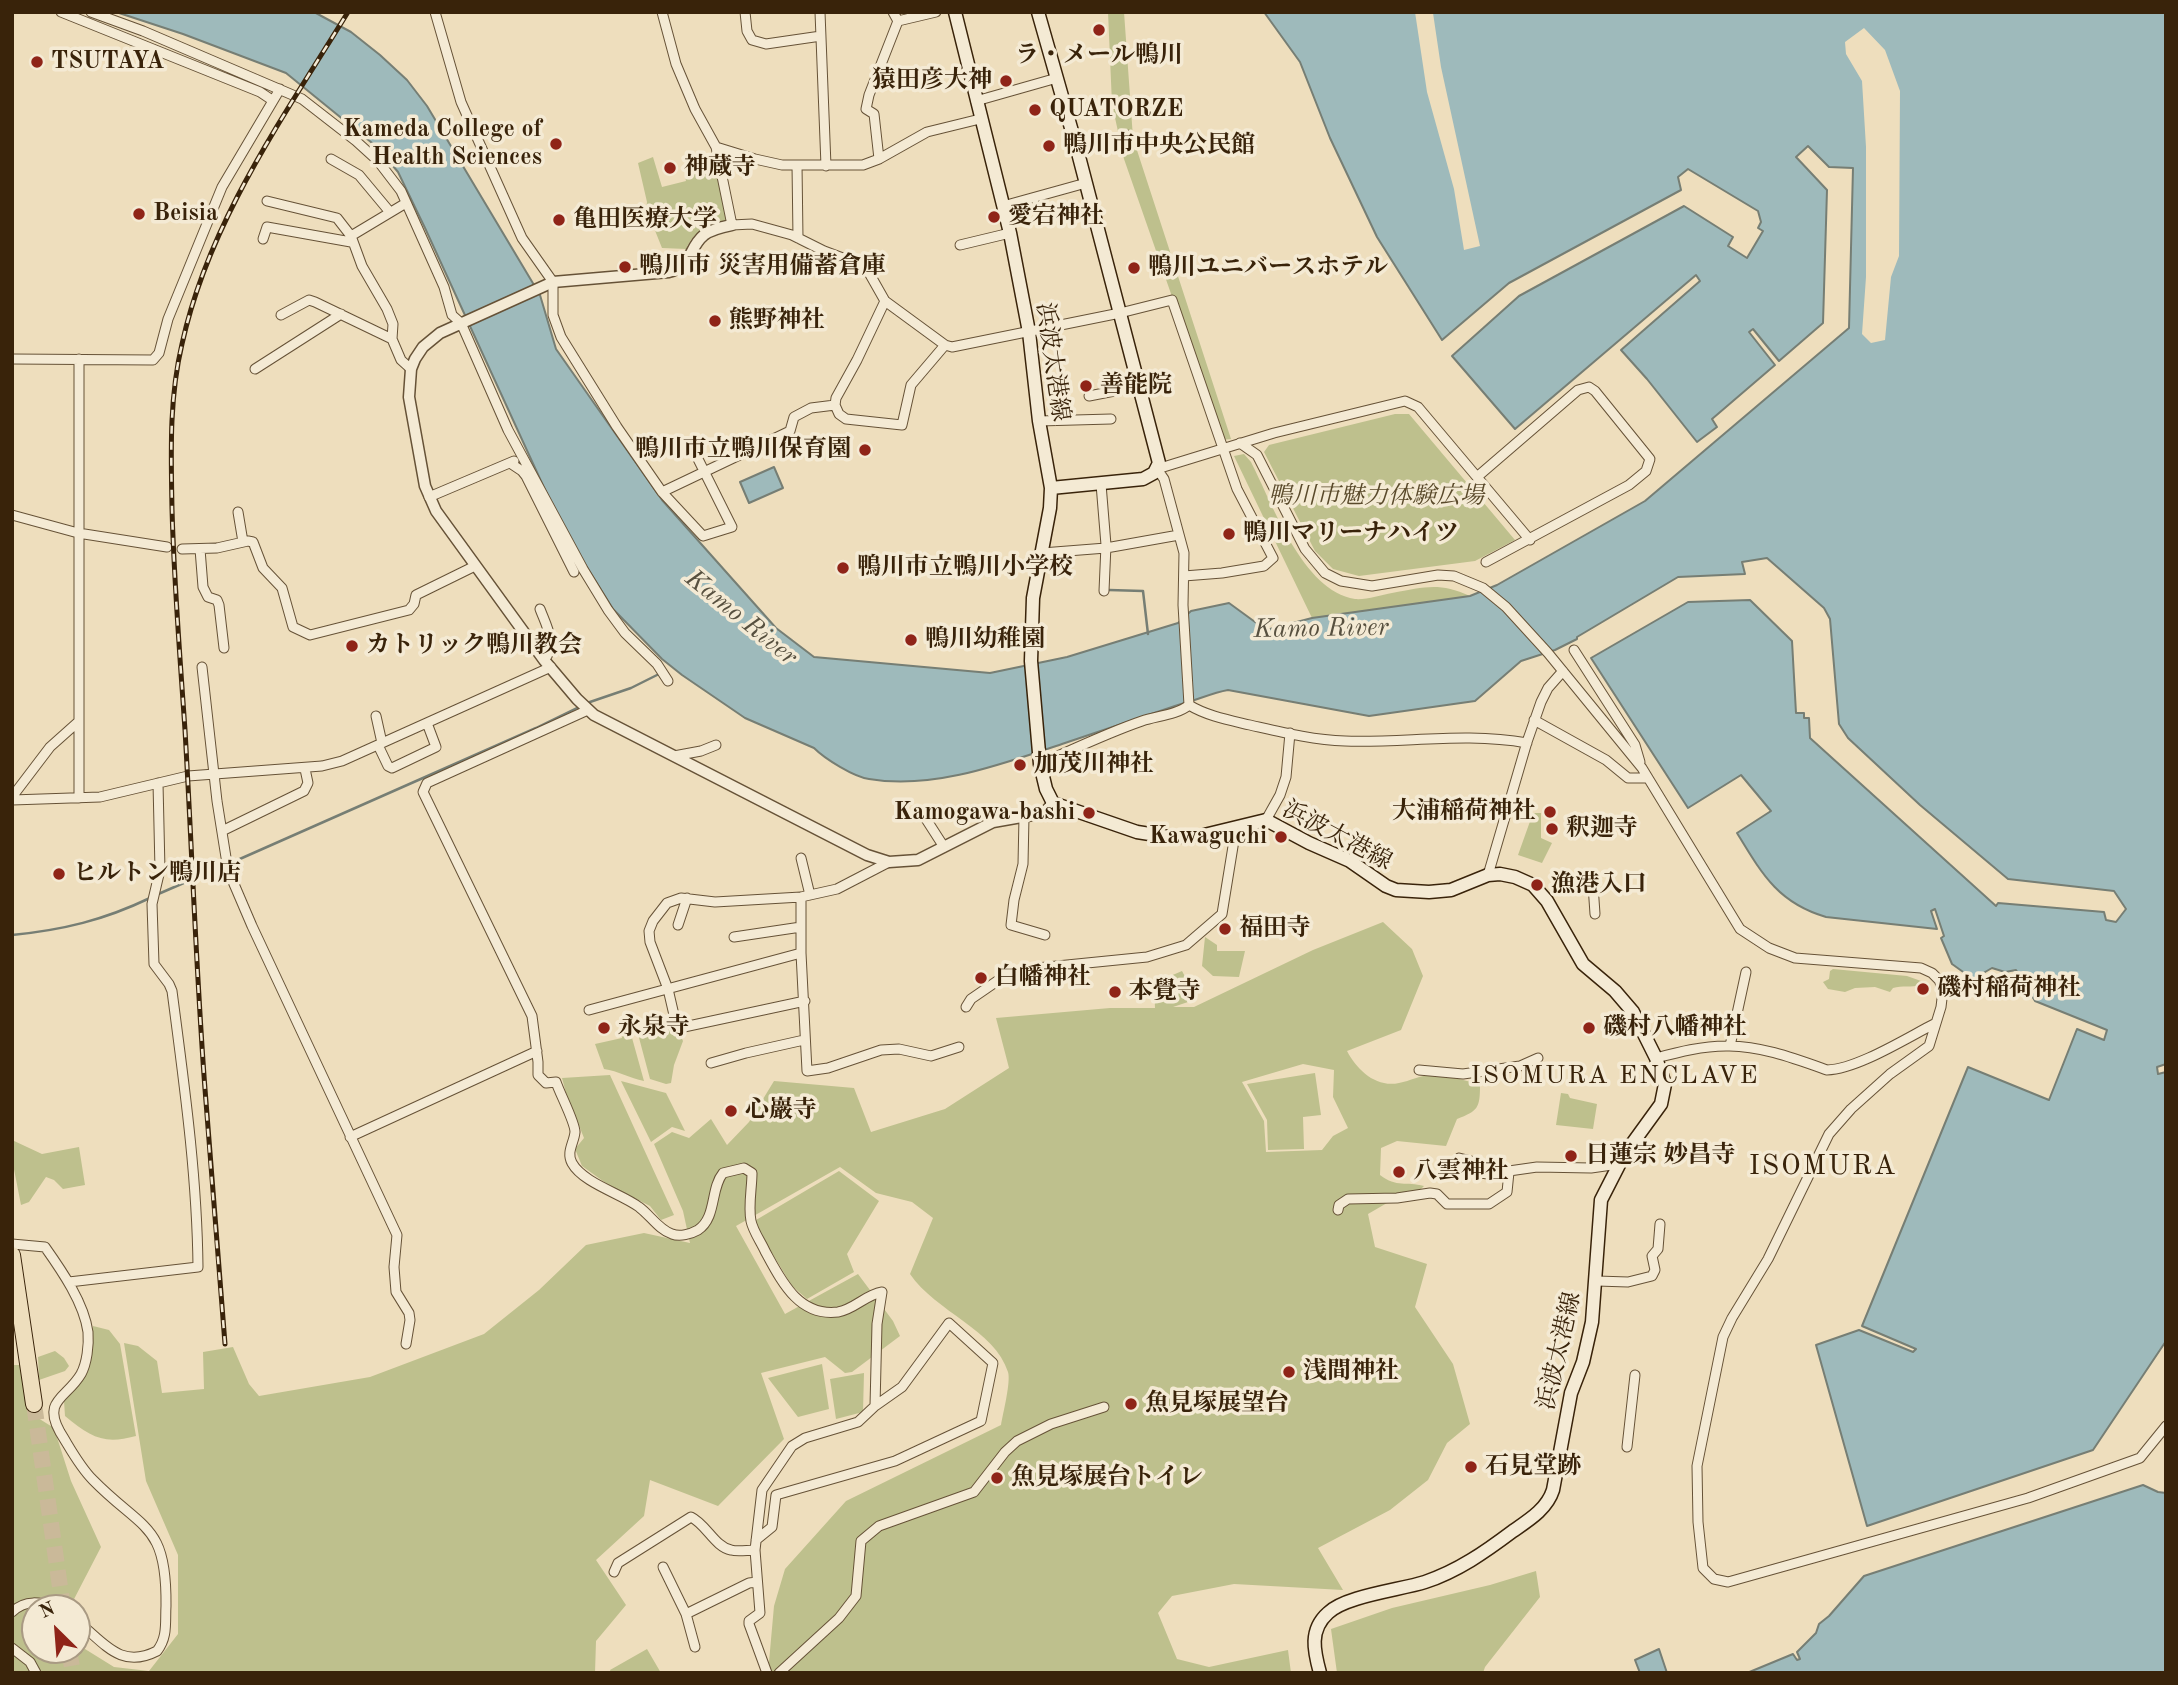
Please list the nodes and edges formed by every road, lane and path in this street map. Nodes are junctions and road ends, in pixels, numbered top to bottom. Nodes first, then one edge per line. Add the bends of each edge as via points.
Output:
1 (61, 12) edge
2 (91, 12) edge
3 (435, 12) edge
4 (662, 12) edge
5 (745, 12) edge
6 (820, 12) edge
7 (936, 12) edge
8 (955, 12) edge
9 (1038, 12) edge
10 (896, 17) edge
11 (821, 36) junction
12 (1057, 78) junction
13 (280, 89) junction
14 (272, 100) junction
15 (976, 101) junction
16 (980, 118) junction
17 (1127, 135) dead end
18 (716, 147) junction
19 (1077, 149) junction
20 (331, 159) dead end
21 (879, 159) junction
22 (797, 165) junction
23 (826, 166) junction
24 (1086, 183) junction
25 (267, 201) dead end
26 (406, 203) junction
27 (1003, 206) junction
28 (389, 211) junction
29 (732, 225) junction
30 (1010, 233) junction
31 (798, 238) junction
32 (263, 239) dead end
33 (351, 239) junction
34 (960, 245) dead end
35 (549, 283) junction
36 (885, 301) junction
37 (1120, 313) junction
38 (341, 314) junction
39 (281, 315) dead end
40 (463, 322) junction
41 (1029, 332) junction
42 (392, 339) junction
43 (945, 345) junction
44 (12, 359) edge
45 (79, 359) junction
46 (255, 369) dead end
47 (411, 369) junction
48 (1140, 386) junction
49 (1089, 396) dead end
50 (835, 405) junction
51 (1111, 419) dead end
52 (1039, 421) junction
53 (1240, 443) junction
54 (692, 447) dead end
55 (1222, 448) junction
56 (523, 457) junction
57 (510, 463) junction
58 (1157, 469) junction
59 (705, 471) junction
60 (1477, 477) junction
61 (1101, 484) junction
62 (1051, 488) junction
63 (662, 492) junction
64 (429, 497) junction
65 (238, 512) dead end
66 (12, 515) edge
67 (79, 533) junction
68 (1179, 535) junction
69 (1530, 540) junction
70 (243, 542) junction
71 (167, 547) dead end
72 (1106, 548) junction
73 (181, 549) dead end
74 (200, 549) junction
75 (1042, 553) junction
76 (1486, 562) dead end
77 (475, 566) junction
78 (574, 572) dead end
79 (1184, 576) junction
80 (1104, 591) dead end
81 (540, 608) dead end
82 (224, 648) dead end
83 (1574, 650) dead end
84 (548, 664) junction
85 (202, 667) dead end
86 (1563, 671) junction
87 (667, 681) dead end
88 (1189, 704) junction
89 (588, 709) junction
90 (376, 716) dead end
91 (1534, 720) junction
92 (78, 722) junction
93 (427, 723) junction
94 (1290, 733) junction
95 (1527, 743) junction
96 (380, 744) junction
97 (716, 745) dead end
98 (674, 756) junction
99 (1040, 761) junction
100 (1642, 768) junction
101 (306, 769) junction
102 (214, 774) junction
103 (1648, 778) junction
104 (158, 783) junction
105 (79, 798) junction
106 (12, 799) edge
107 (1053, 803) junction
108 (1024, 817) junction
109 (926, 819) dead end
110 (1266, 820) junction
111 (1236, 828) junction
112 (222, 831) junction
113 (944, 848) junction
114 (801, 858) dead end
115 (889, 862) junction
116 (1488, 875) junction
117 (1593, 886) dead end
118 (806, 896) junction
119 (687, 898) junction
120 (1595, 914) dead end
121 (678, 925) dead end
122 (801, 927) junction
123 (1045, 935) dead end
124 (734, 937) dead end
125 (801, 953) junction
126 (1746, 971) dead end
127 (668, 989) junction
128 (804, 1001) junction
129 (966, 1007) dead end
130 (589, 1010) dead end
131 (1936, 1023) junction
132 (804, 1041) junction
133 (959, 1046) dead end
134 (1730, 1046) junction
135 (537, 1051) junction
136 (1538, 1058) dead end
137 (1656, 1058) junction
138 (711, 1063) dead end
139 (1419, 1070) dead end
140 (350, 1137) junction
141 (1459, 1158) dead end
142 (1619, 1164) junction
143 (1509, 1172) junction
144 (1338, 1210) dead end
145 (1660, 1224) dead end
146 (12, 1244) edge
147 (12, 1255) edge
148 (1597, 1280) junction
149 (69, 1282) junction
150 (406, 1343) dead end
151 (1635, 1375) dead end
152 (34, 1404) tunnel mouth
153 (875, 1406) junction
154 (1104, 1407) dead end
155 (2166, 1426) edge
156 (1627, 1447) dead end
157 (755, 1545) junction
158 (663, 1567) dead end
159 (614, 1572) dead end
160 (757, 1583) junction
161 (686, 1614) junction
162 (91, 1632) edge
163 (695, 1647) dead end
164 (12, 1648) edge
165 (36, 1673) edge
166 (767, 1673) edge
167 (779, 1673) edge
168 (1320, 1673) edge

1 - 14 street
2 - 13 street
3 - 35 street via 461,102 523,238
4 - 18 street via 676,64
5 - 11 street via 752,40 766,44
6 - 11 street
7 - 10 street
8 - 15 main road, 浜波太港線
9 - 12 main road
10 - 21 street via 866,109 874,114
11 - 23 street
12 - 15 street
12 - 19 main road
13 - 14 street
13 - 26 street via 314,107 356,141 392,177
14 - 45 street via 222,187 172,308 159,353 153,360
15 - 16 main road, 浜波太港線
16 - 21 street via 927,132
16 - 27 main road, 浜波太港線
17 - 19 street
18 - 22 street
18 - 29 street
19 - 24 main road
20 - 28 street via 359,175
21 - 23 street via 863,165
22 - 23 street
22 - 31 street
24 - 27 street
24 - 37 main road
25 - 33 street via 337,218
26 - 28 street
26 - 40 street via 444,286 452,316
27 - 30 main road, 浜波太港線
28 - 33 street
29 - 31 street via 752,224
29 - 35 street via 705,234 680,269
30 - 34 street
30 - 41 main road, 浜波太港線
31 - 36 street via 868,271
32 - 33 street via 267,227
33 - 42 street via 387,309
35 - 40 street
35 - 63 street via 561,337
36 - 43 street
36 - 50 street
37 - 41 street
37 - 48 main road
37 - 55 street via 1172,300
38 - 39 street via 309,300
38 - 42 street
38 - 46 street
40 - 47 street via 431,339
40 - 56 street via 490,394
41 - 43 street
41 - 52 main road, 浜波太港線
42 - 47 street via 401,360
43 - 50 street via 911,385 902,425 846,419
44 - 45 street
45 - 67 street
47 - 64 street via 409,397
48 - 49 street
48 - 58 main road via 1158,455
50 - 59 street via 811,408 794,417 790,431
51 - 52 street
52 - 62 main road, 浜波太港線
53 - 55 street
53 - 60 street via 1405,401 1418,407
53 - 86 street via 1257,455 1305,550 1325,573 1357,585 1454,576 1483,588 1506,607
54 - 59 street
55 - 58 street
55 - 79 street via 1237,489 1273,558 1264,566
56 - 57 street
56 - 87 street via 608,610
57 - 64 street
57 - 78 street via 526,476
58 - 61 main road via 1143,479
58 - 68 street
59 - 63 street
59 - 63 street via 732,527 703,536
60 - 69 street
60 - 69 street via 1578,390 1589,387 1647,453 1646,471 1629,485
61 - 62 main road
61 - 72 street
62 - 75 main road, 浜波太港線
64 - 77 street
65 - 70 street
66 - 67 street
67 - 71 street
67 - 92 street
68 - 72 street
68 - 79 street
69 - 76 street
70 - 74 street
70 - 77 street via 253,542 263,568 282,588 293,627 310,635 409,610 416,595
72 - 75 street
72 - 80 street
73 - 74 street
74 - 82 street via 203,587 219,605
75 - 99 main road, 浜波太港線 via 1032,615 1031,661
77 - 84 street
79 - 88 street
81 - 84 street via 551,639
83 - 100 street via 1634,745
84 - 89 street
84 - 93 street
85 - 102 street
86 - 91 street via 1548,688
86 - 100 street
88 - 94 street via 1222,718
88 - 99 street
89 - 98 street
89 - 135 street via 423,788 532,1016
90 - 96 street
91 - 95 street
91 - 103 street via 1606,760 1628,778
92 - 105 street
92 - 106 street via 50,747
93 - 96 street
93 - 96 street via 436,747 392,768
94 - 95 street via 1343,741 1471,737
94 - 110 street via 1286,777
95 - 116 street
96 - 101 street via 342,761
97 - 98 street
98 - 115 street via 857,851
99 - 107 main road, 浜波太港線 via 1045,789
100 - 103 street
101 - 102 street
101 - 112 street via 304,791
102 - 104 street
102 - 112 street
103 - 131 street via 1740,929 1795,958 1921,968 1932,973 1943,989
104 - 105 street
104 - 149 street via 160,870 152,904 154,964 172,991 197,1204 198,1266
105 - 106 street
107 - 108 street via 1048,811
107 - 111 main road, 浜波太港線 via 1137,832 1200,836
108 - 113 street via 993,822
108 - 123 street via 1023,864 1011,925
109 - 113 street
110 - 111 main road, 浜波太港線
110 - 116 main road, 浜波太港線 via 1350,861 1396,890 1451,890
111 - 129 street via 1222,914 1186,945 1147,957 1027,969 1003,977
112 - 140 street via 228,870
113 - 115 street via 918,860
114 - 118 street
115 - 118 street via 837,888
116 - 137 main road, 浜波太港線 via 1515,877 1542,893 1583,964 1633,1012
117 - 120 street
118 - 119 street via 715,902
118 - 122 street
119 - 121 street
119 - 127 street via 667,903 649,931
122 - 124 street
122 - 125 street
125 - 127 street
125 - 128 street
126 - 134 street
127 - 128 street via 674,1015 684,1027
127 - 130 street
128 - 132 street
131 - 134 street via 1836,1070
131 - 155 street via 1926,1050 1850,1109 1829,1134 1768,1259 1723,1338 1697,1466 1703,1568 1714,1579 1728,1582 2028,1498 2140,1458
132 - 133 street via 807,1071 881,1050 931,1056
132 - 138 street
134 - 137 street
135 - 140 street
135 - 153 street via 538,1075 545,1083 555,1082 575,1131 570,1148 573,1166 603,1188 638,1205 671,1234 684,1235 698,1230 709,1218 715,1182 723,1172 744,1168 752,1172 751,1223 780,1278 805,1306 838,1312 882,1292
136 - 139 street via 1520,1066 1463,1074
137 - 142 main road, 浜波太港線 via 1665,1084 1661,1104
140 - 150 street via 397,1235 396,1292 410,1320
141 - 143 street via 1472,1161 1480,1173
142 - 143 street
142 - 148 main road, 浜波太港線 via 1599,1210
143 - 144 street via 1507,1192 1489,1204 1447,1204 1430,1193 1397,1199 1348,1199
145 - 148 street via 1652,1276 1628,1282
146 - 149 street via 45,1247
147 - 152 highway
148 - 168 main road, 浜波太港線 via 1592,1322 1571,1393 1548,1502 1458,1569 1329,1612 1316,1629 1314,1651
149 - 162 street via 88,1333 86,1356 80,1375 55,1404 53,1417 83,1470 149,1530 162,1553 166,1581 166,1632 160,1648 152,1654 134,1659 121,1656
151 - 156 street
153 - 157 street via 858,1422 792,1446 762,1490
153 - 157 street via 902,1387 949,1322 993,1363 981,1421 895,1461 776,1495 772,1527
154 - 167 street via 1017,1441 974,1492 870,1532 861,1541 856,1597
157 - 159 street via 730,1550 691,1517 618,1563
157 - 160 street
158 - 161 street
160 - 161 street
160 - 166 street via 760,1613 749,1624
161 - 163 street
164 - 165 street

